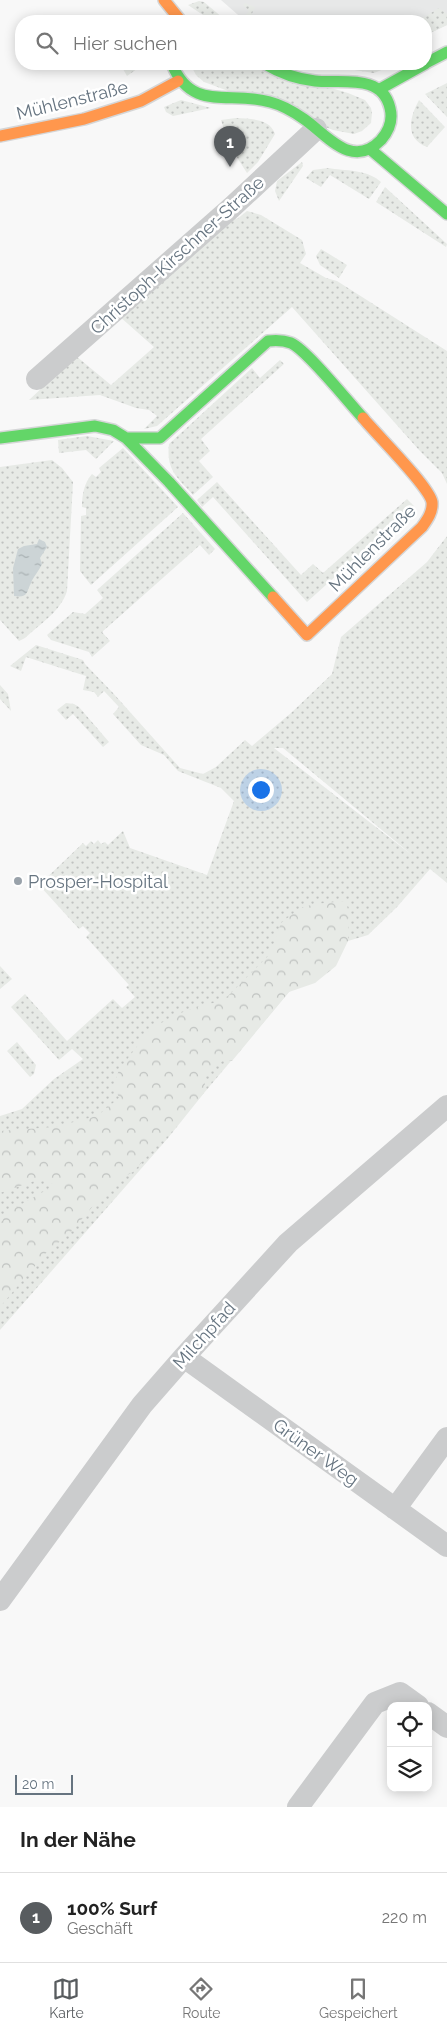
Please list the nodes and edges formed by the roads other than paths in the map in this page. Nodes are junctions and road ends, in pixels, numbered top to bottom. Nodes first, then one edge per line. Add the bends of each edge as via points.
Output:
1 (164, 0) edge
2 (176, 15) edge
3 (447, 52) edge
4 (432, 60) edge
5 (174, 70) edge
6 (279, 70) edge
7 (413, 70) edge
8 (178, 81) junction
9 (380, 89) junction
10 (316, 129) junction
11 (0, 136) edge
12 (370, 149) junction
13 (447, 214) edge
14 (37, 379) dead end
15 (0, 438) edge
16 (126, 438) junction
17 (447, 1106) edge
18 (184, 1357) junction
19 (447, 1438) edge
20 (395, 1509) junction
21 (447, 1546) edge
22 (0, 1600) edge
23 (412, 1702) edge
24 (432, 1716) edge
25 (447, 1727) edge
26 (298, 1807) edge

1 - 2 street
3 - 4 street
5 - 8 street
6 - 9 street via 301,79 363,82
7 - 9 street
8 - 10 street via 192,92 205,96 249,97 272,102 305,119
8 - 11 street, Mühlenstraße via 141,101 84,119
9 - 12 street via 391,112 389,128 387,138
10 - 12 street via 337,146 350,151
10 - 14 street, Christoph-Kirschner-Straße
12 - 13 street
15 - 16 street, Mühlenstraße via 95,426
16 - 16 street, Mühlenstraße via 307,634 422,527 432,513 432,500 425,488 315,364 293,344 281,340 268,341 160,438
17 - 18 street, Milchpfad via 288,1243
18 - 20 street, Grüner Weg
18 - 22 street, Milchpfad via 142,1405
19 - 20 street
20 - 21 street, Grüner Weg
23 - 26 street via 400,1693 375,1703
24 - 25 street

